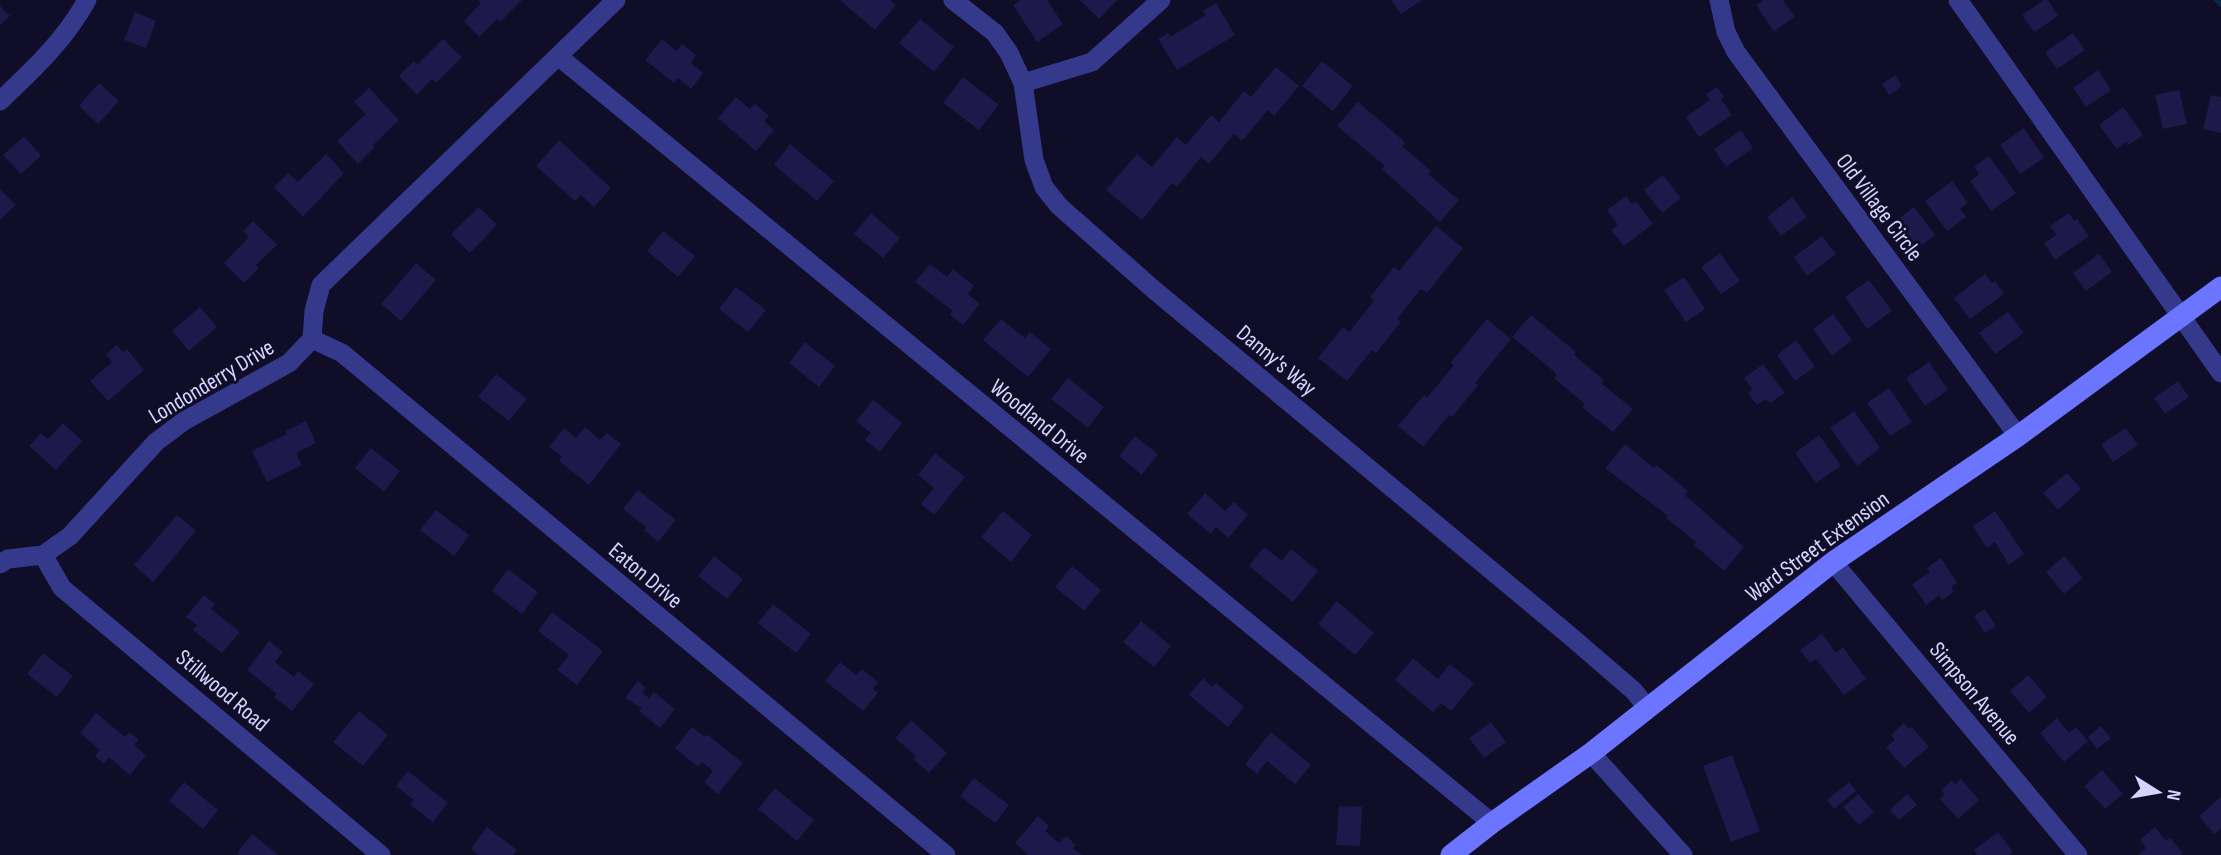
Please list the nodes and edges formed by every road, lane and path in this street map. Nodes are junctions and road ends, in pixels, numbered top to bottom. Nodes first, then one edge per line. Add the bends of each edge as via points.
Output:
1 (87, 0) edge
2 (616, 0) edge
3 (953, 0) edge
4 (1161, 0) edge
5 (1719, 0) edge
6 (1958, 0) edge
7 (558, 56) junction
8 (1023, 83) junction
9 (0, 101) edge
10 (2221, 287) edge
11 (2180, 316) junction
12 (312, 338) junction
13 (2221, 373) edge
14 (2018, 436) junction
15 (43, 555) junction
16 (1833, 562) junction
17 (0, 564) edge
18 (1648, 709) junction
19 (1591, 753) junction
20 (1492, 823) junction
21 (381, 855) edge
22 (946, 855) edge
23 (1451, 855) edge
24 (1683, 855) edge
25 (2078, 855) edge

1 - 9 street via 57,44
2 - 7 street
3 - 8 street, Danny's Way via 995,33
4 - 8 street via 1091,62
5 - 14 street, Old Village Circle via 1736,52
6 - 11 street
7 - 12 street via 321,285
7 - 20 street, Woodland Drive
8 - 18 street, Danny's Way via 1034,160 1044,187 1059,206 1588,651
10 - 11 street, Ward Street Extension
11 - 13 street
11 - 14 street, Ward Street Extension
12 - 15 street, Londonderry Drive via 289,363 184,421 156,442 70,536
12 - 22 street, Eaton Drive via 342,353
14 - 16 street, Ward Street Extension
15 - 17 street, Londonderry Drive
15 - 21 street, Stillwood Road via 62,588
16 - 18 street, Ward Street Extension
16 - 25 street, Simpson Avenue
18 - 19 street, Ward Street Extension
19 - 20 street, Ward Street Extension
19 - 24 street
20 - 23 street, Ward Street Extension

